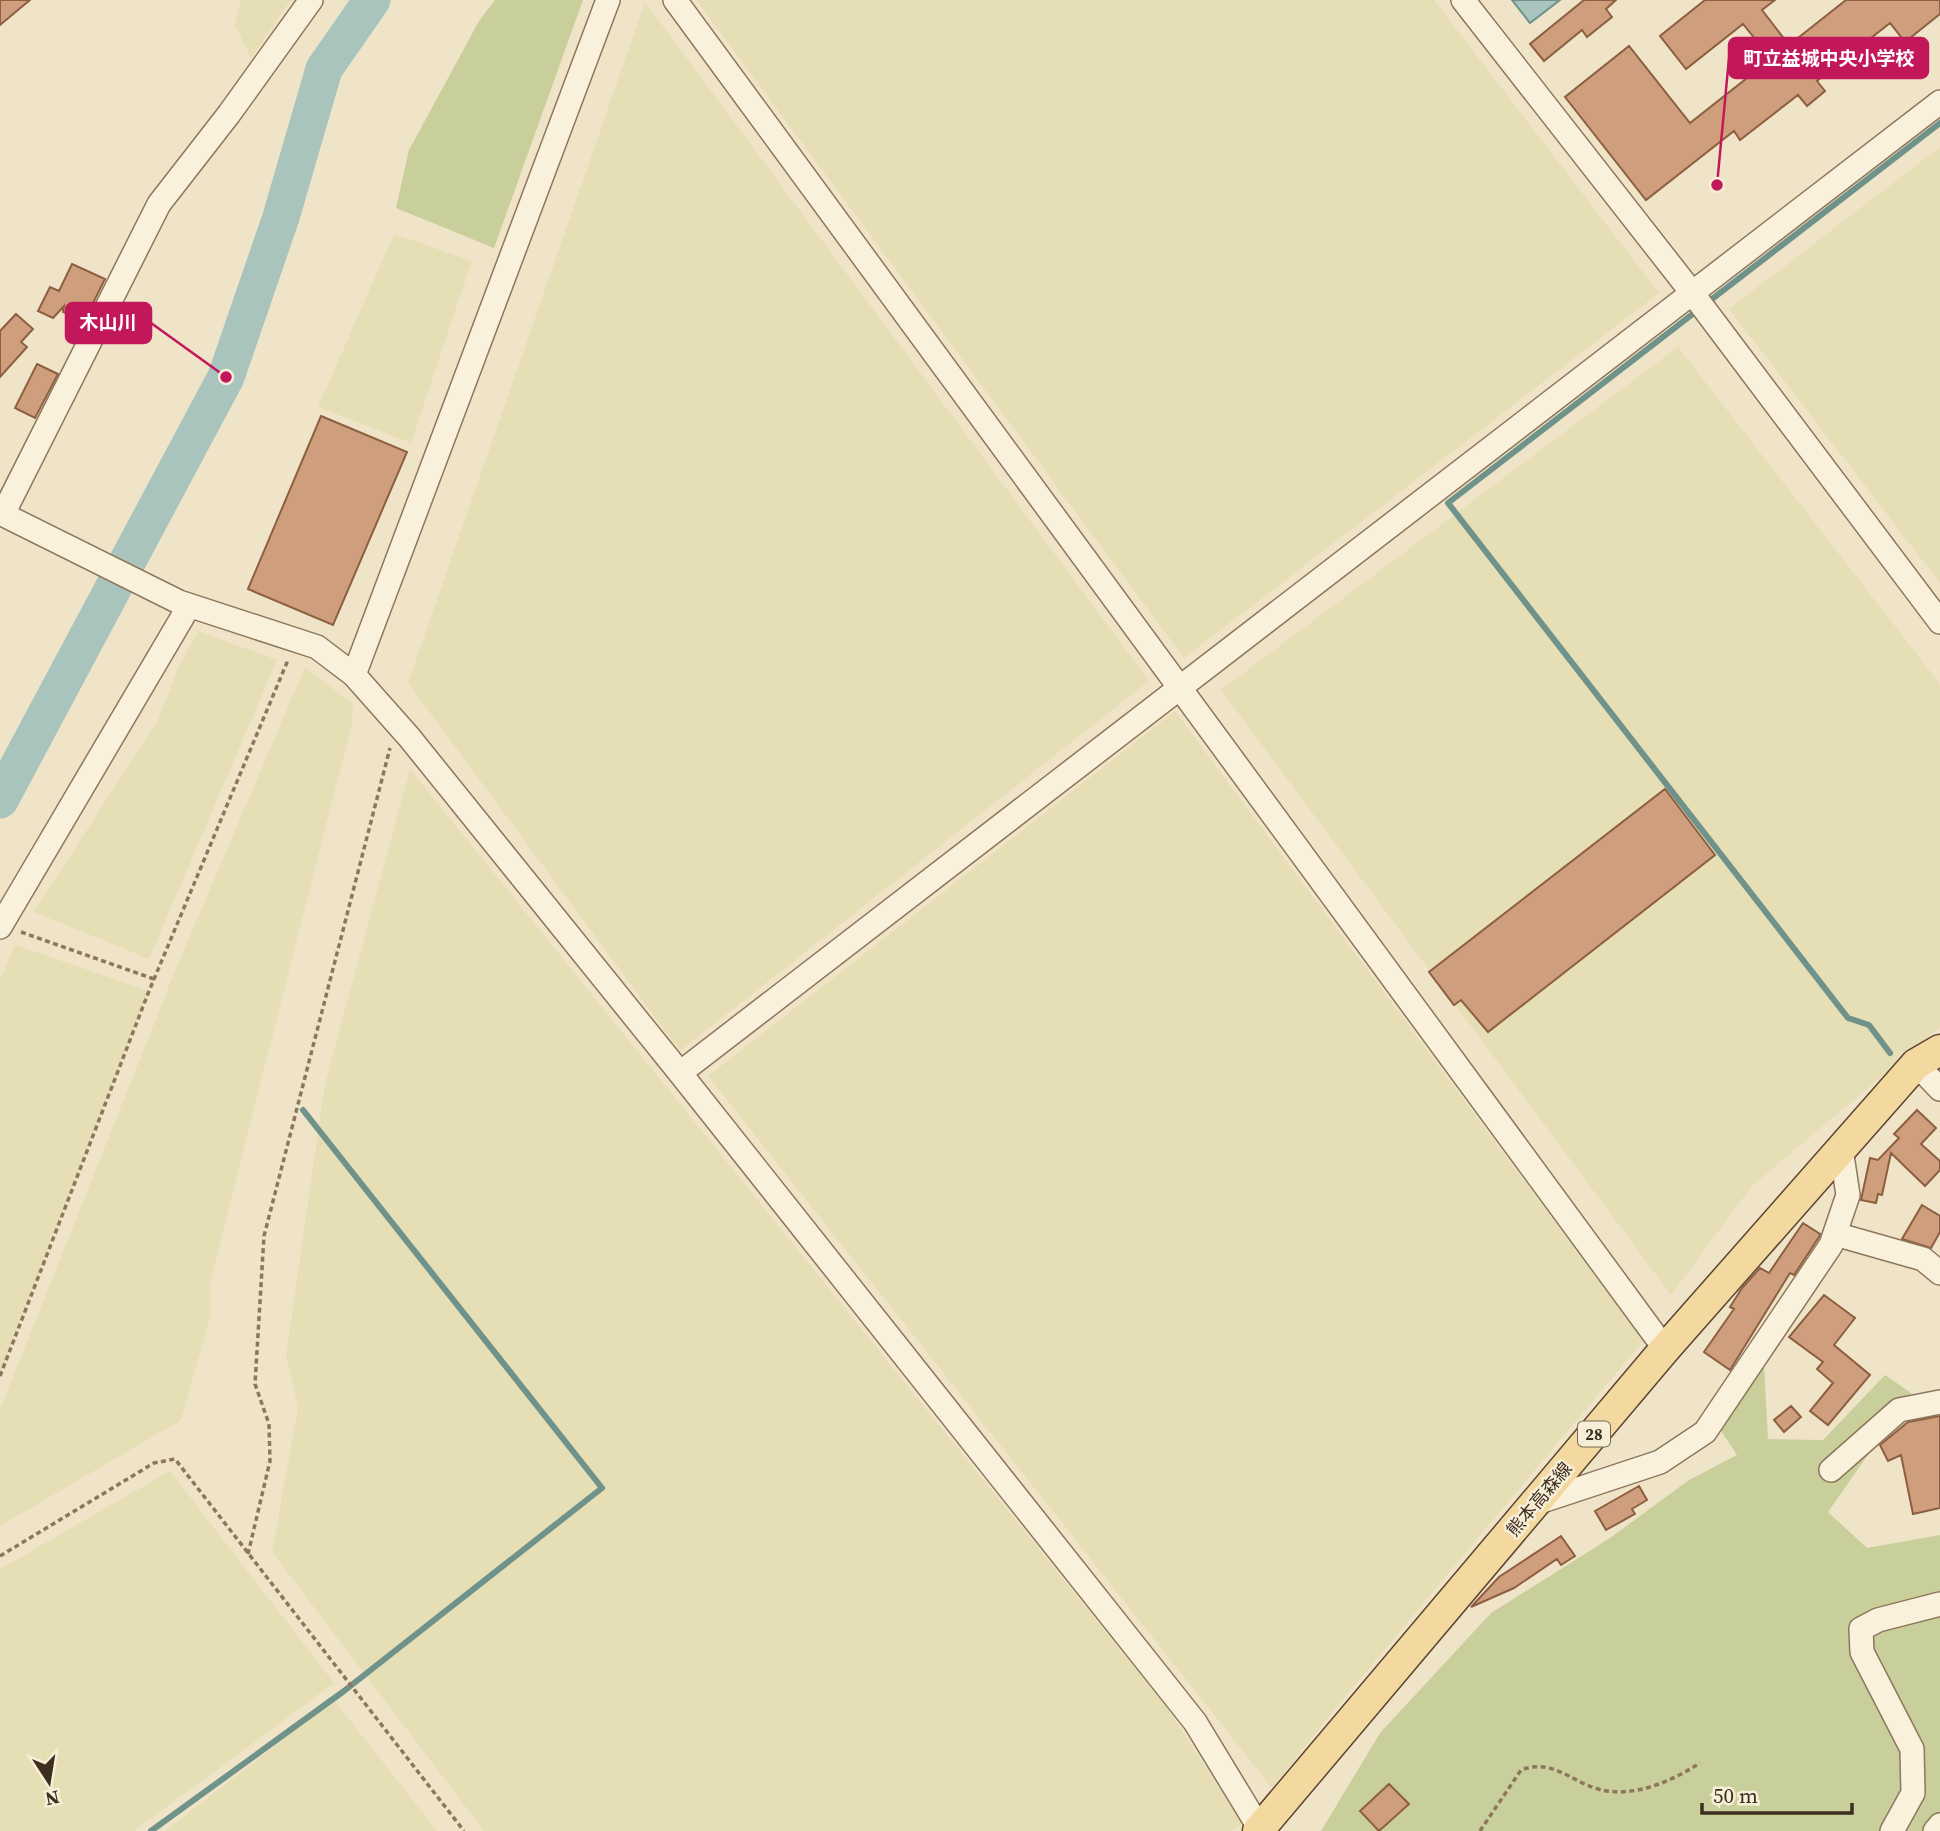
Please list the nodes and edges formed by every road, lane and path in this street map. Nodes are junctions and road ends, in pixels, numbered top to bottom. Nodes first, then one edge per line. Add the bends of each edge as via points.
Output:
1 (311, 0) edge
2 (608, 0) edge
3 (675, 0) edge
4 (1463, 0) edge
5 (1940, 102) edge
6 (1693, 295) junction
7 (4, 515) edge
8 (184, 604) junction
9 (1940, 622) edge
10 (297, 640) junction
11 (354, 675) junction
12 (1181, 689) junction
13 (397, 723) junction
14 (1, 926) edge
15 (155, 979) junction
16 (1928, 1057) edge
17 (680, 1073) junction
18 (1940, 1089) edge
19 (1841, 1149) junction
20 (1835, 1234) junction
21 (1937, 1264) edge
22 (1665, 1349) junction
23 (0, 1376) edge
24 (1940, 1402) edge
25 (1830, 1470) dead end
26 (1536, 1503) junction
27 (248, 1554) junction
28 (0, 1556) edge
29 (1940, 1604) edge
30 (1700, 1762) dead end
31 (1940, 1825) edge
32 (1266, 1826) edge
33 (464, 1831) edge
34 (1480, 1831) edge
35 (1892, 1831) edge
36 (1935, 1831) edge

1 - 7 street via 159,204
2 - 11 street
3 - 12 street
4 - 6 street
5 - 6 street
6 - 9 street
6 - 12 street
7 - 8 street
8 - 10 street
8 - 14 street
10 - 11 street via 317,647
10 - 15 path
11 - 13 street
12 - 17 street
12 - 22 street
13 - 17 street
13 - 27 path via 264,1236 255,1384 269,1424 270,1461
14 - 15 path
15 - 23 path
16 - 18 street
16 - 19 main road, 熊本高森線 / 28
17 - 32 street via 1195,1722
19 - 20 street via 1848,1195
19 - 22 main road, 熊本高森線 / 28
20 - 21 street
20 - 26 street via 1705,1432 1660,1462
22 - 26 main road, 熊本高森線 / 28
24 - 25 street via 1899,1410
26 - 32 main road, 熊本高森線 / 28
27 - 28 path via 175,1459 154,1463
27 - 33 path
29 - 35 street via 1861,1629 1862,1652 1912,1749 1913,1793
30 - 34 path via 1680,1776 1630,1791 1598,1789 1563,1770 1521,1770
31 - 36 street

